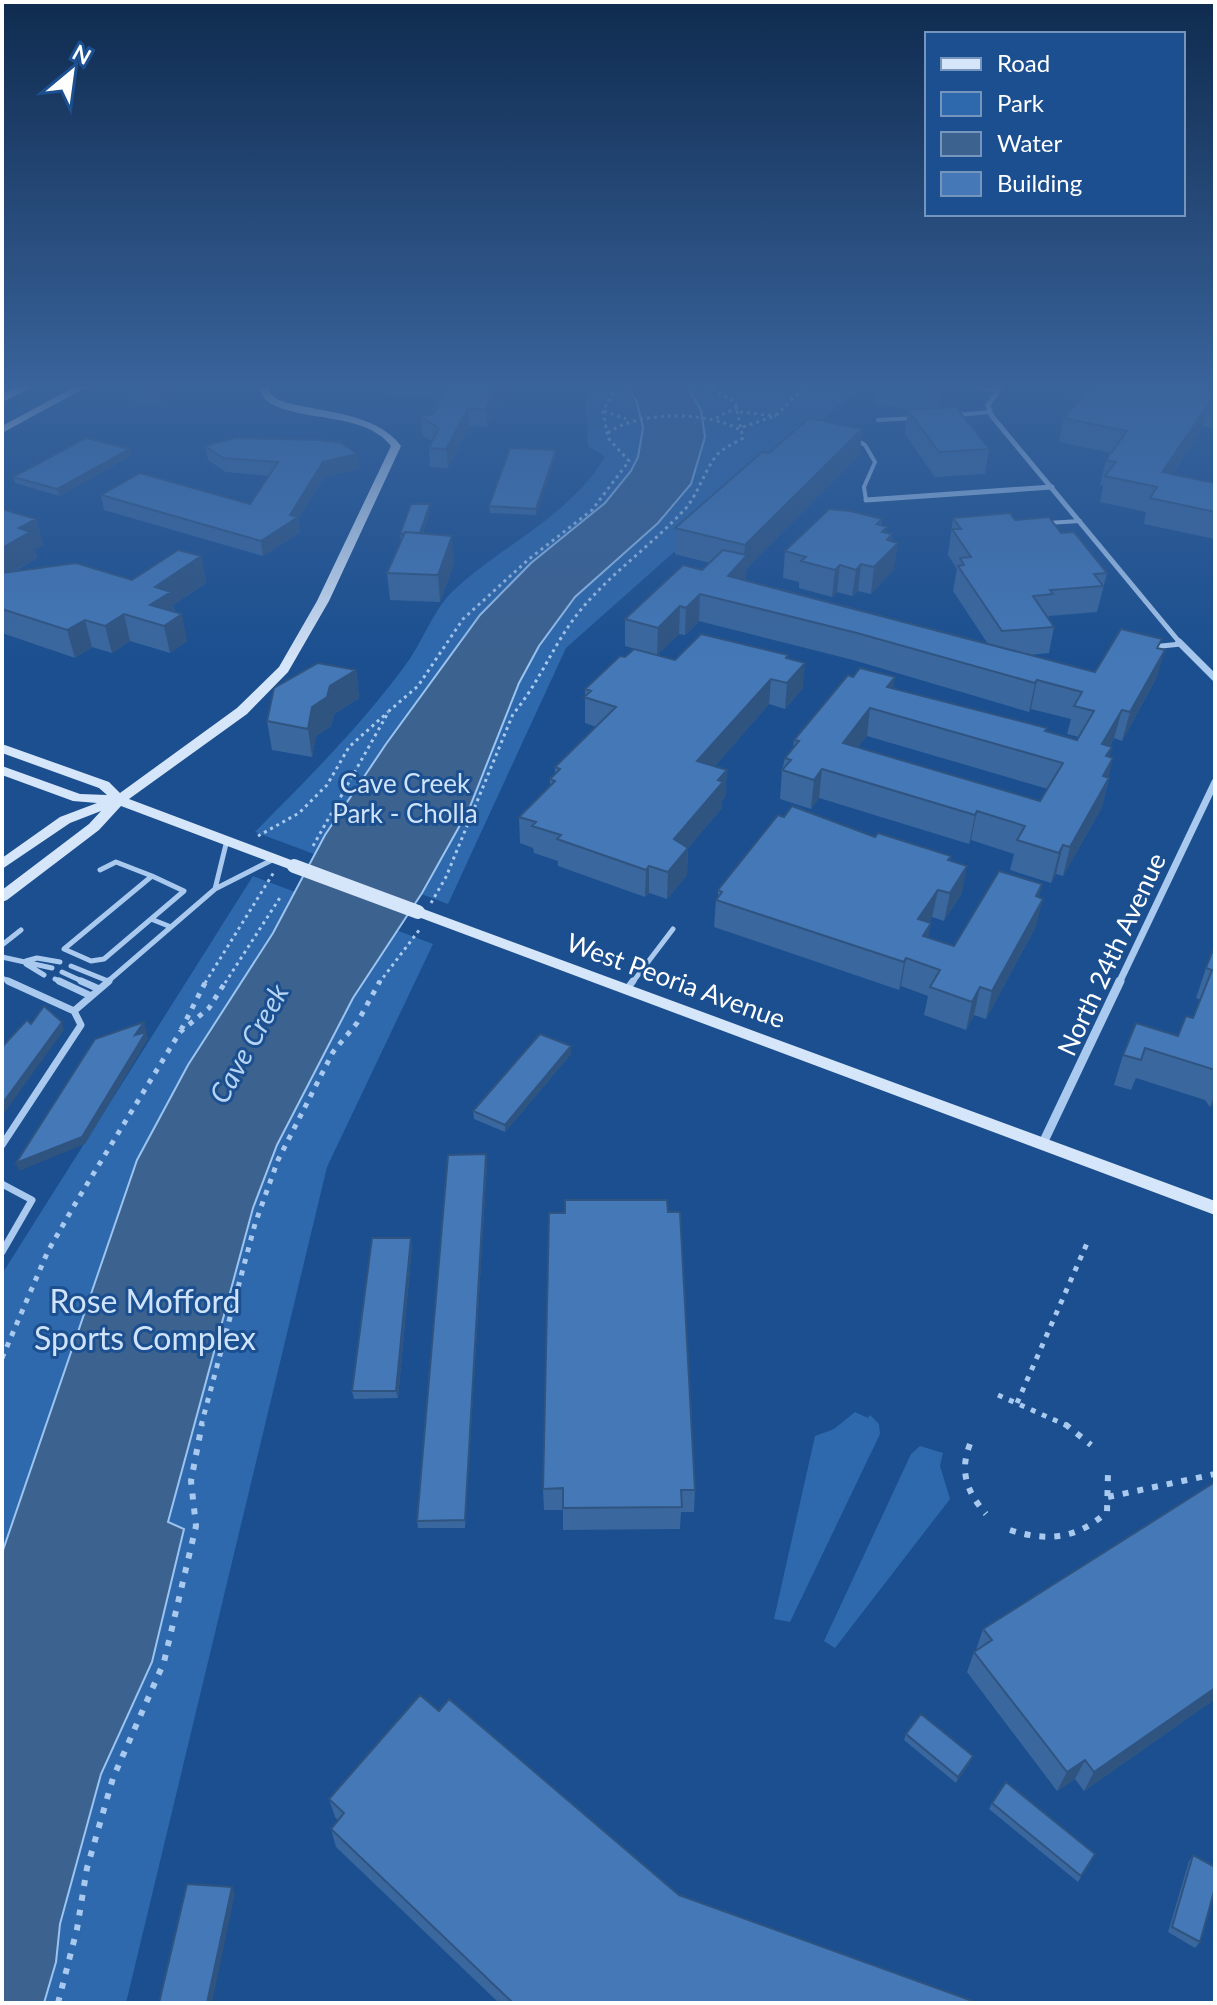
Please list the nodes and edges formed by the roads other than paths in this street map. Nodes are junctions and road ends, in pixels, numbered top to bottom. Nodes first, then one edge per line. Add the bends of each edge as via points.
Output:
1 (382, 477) edge
2 (869, 477) edge
3 (1043, 477) edge
4 (1052, 487) junction
5 (866, 500) joint
6 (1080, 521) junction
7 (1041, 524) edge
8 (1181, 644) junction
9 (1138, 648) edge
10 (1215, 678) edge
11 (2, 748) edge
12 (2, 770) edge
13 (1215, 782) edge
14 (119, 800) junction
15 (227, 840) junction
16 (283, 862) junction
17 (2, 865) edge
18 (100, 870) dead end
19 (153, 875) junction
20 (215, 889) junction
21 (2, 897) edge
22 (151, 919) junction
23 (171, 927) junction
24 (673, 929) dead end
25 (21, 930) dead end
26 (2, 945) edge
27 (2, 957) edge
28 (23, 962) junction
29 (60, 962) dead end
30 (71, 966) dead end
31 (52, 968) dead end
32 (62, 972) dead end
33 (44, 975) dead end
34 (2, 978) edge
35 (55, 979) dead end
36 (108, 981) junction
37 (99, 989) junction
38 (627, 990) junction
39 (91, 996) junction
40 (74, 1011) junction
41 (1043, 1143) junction
42 (2, 1145) edge
43 (2, 1184) edge
44 (1215, 1208) edge
45 (2, 1252) edge

1 - 14 main road via 317,613 284,669 242,711
2 - 5 lane
3 - 4 street
4 - 5 street
4 - 6 street
6 - 7 lane
6 - 8 street
8 - 9 lane
8 - 10 street
11 - 14 main road, West Peoria Avenue via 104,785
12 - 14 main road, West Peoria Avenue via 78,798
13 - 41 street, North 24th Avenue
14 - 15 main road, West Peoria Avenue
14 - 17 main road via 65,820
14 - 21 main road via 94,827
15 - 16 main road, West Peoria Avenue
15 - 20 lane
16 - 20 lane
16 - 38 main road, West Peoria Avenue, bridge
18 - 19 lane via 122,862
19 - 22 lane via 184,891
19 - 22 lane via 64,949 98,961
20 - 23 lane
22 - 23 lane
23 - 36 lane
24 - 38 lane
25 - 26 lane
27 - 28 lane
28 - 29 lane
28 - 31 lane
28 - 33 lane
30 - 36 lane
32 - 37 lane
34 - 40 lane
35 - 39 lane
36 - 37 lane
37 - 39 lane
38 - 41 main road, West Peoria Avenue
39 - 40 lane
40 - 42 lane via 81,1025
41 - 44 main road, West Peoria Avenue
43 - 45 lane via 32,1200

